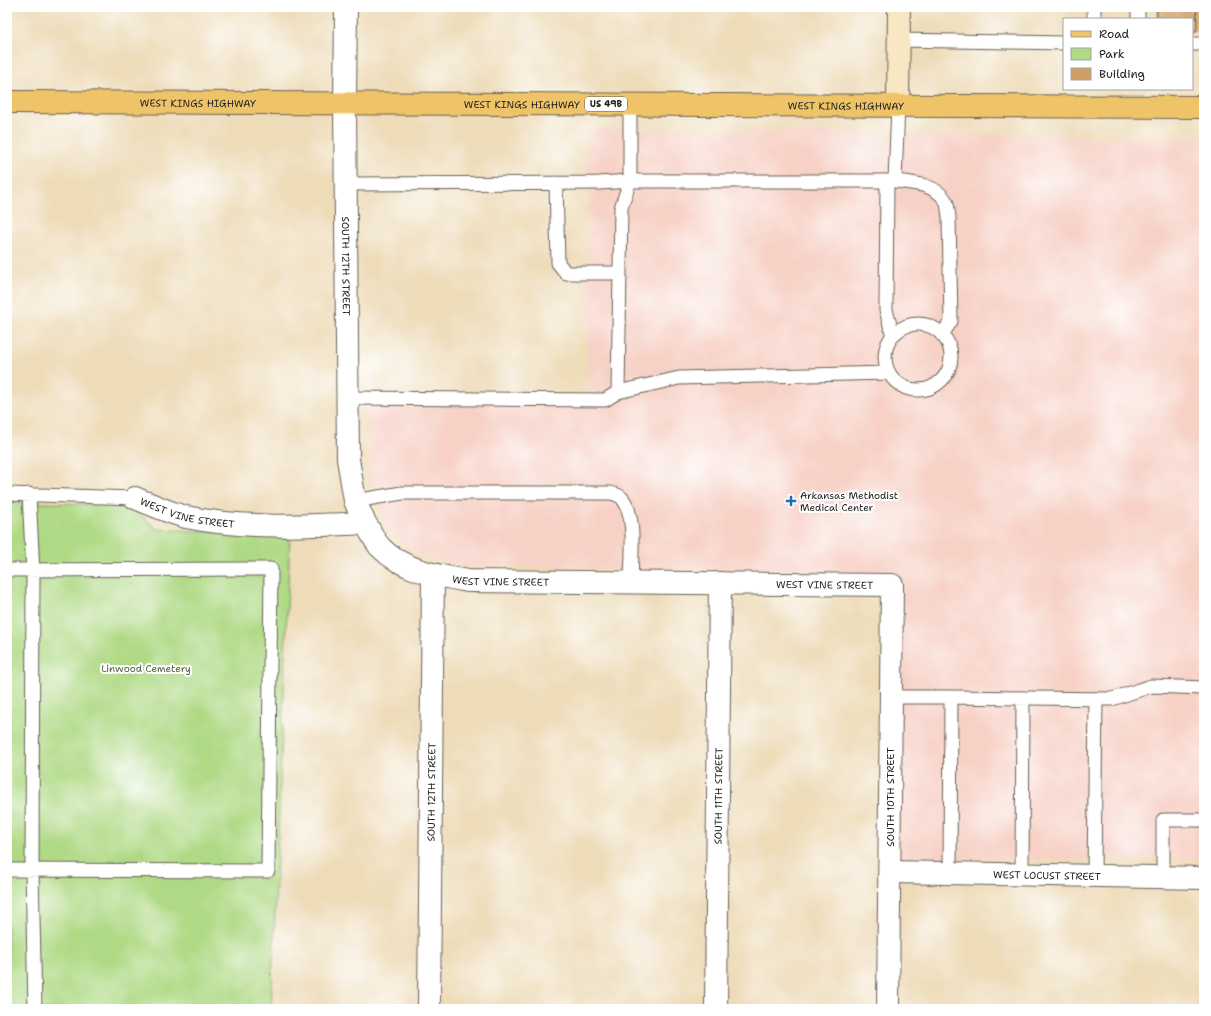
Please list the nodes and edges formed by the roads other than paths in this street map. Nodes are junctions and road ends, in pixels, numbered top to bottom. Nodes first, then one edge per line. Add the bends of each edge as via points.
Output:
1 (346, 7) edge
2 (899, 7) edge
3 (1094, 7) edge
4 (1138, 7) edge
5 (1094, 18) edge
6 (1138, 18) edge
7 (898, 40) junction
8 (1063, 43) edge
9 (1193, 44) edge
10 (1204, 44) edge
11 (7, 102) edge
12 (345, 102) junction
13 (630, 104) junction
14 (898, 105) junction
15 (1204, 107) edge
16 (630, 181) junction
17 (891, 181) junction
18 (345, 184) junction
19 (556, 184) junction
20 (620, 273) junction
21 (942, 335) junction
22 (893, 336) junction
23 (889, 373) junction
24 (618, 392) junction
25 (347, 398) junction
26 (7, 494) edge
27 (29, 494) junction
28 (135, 498) joint
29 (355, 501) junction
30 (365, 523) junction
31 (7, 570) edge
32 (33, 572) junction
33 (433, 575) junction
34 (631, 582) junction
35 (720, 583) junction
36 (892, 585) joint
37 (1204, 688) edge
38 (891, 697) junction
39 (951, 697) junction
40 (1023, 698) junction
41 (1096, 699) junction
42 (1204, 820) edge
43 (7, 870) edge
44 (32, 870) junction
45 (890, 872) junction
46 (950, 873) junction
47 (1022, 875) junction
48 (1094, 876) junction
49 (1163, 877) junction
50 (1204, 878) edge
51 (35, 1009) edge
52 (429, 1009) edge
53 (716, 1009) edge
54 (888, 1009) edge

1 - 12 street, SOUTH 12TH STREET
2 - 7 street
3 - 5 lane
4 - 6 lane
7 - 8 lane
7 - 14 street
9 - 10 lane
11 - 12 main road, WEST KINGS HIGHWAY / US 49B
12 - 13 main road, WEST KINGS HIGHWAY / US 49B
12 - 18 street, SOUTH 12TH STREET
13 - 14 main road, WEST KINGS HIGHWAY / US 49B
13 - 16 lane
14 - 15 main road, WEST KINGS HIGHWAY / US 49B
14 - 17 lane
16 - 17 lane
16 - 19 lane
16 - 20 lane via 621,208
17 - 21 lane via 918,184 936,191 947,202 951,321
17 - 22 lane via 886,310
18 - 19 lane
18 - 25 street, SOUTH 12TH STREET
19 - 20 lane via 558,263 566,273
20 - 24 lane
21 - 22 lane via 927,325 916,324 904,327
21 - 23 lane via 950,348 952,359 950,370 935,386 915,391 904,388 895,382
22 - 23 lane via 885,353
23 - 24 lane via 679,378
24 - 25 lane via 605,400
25 - 29 street, SOUTH 12TH STREET via 348,460
26 - 27 lane
27 - 28 lane
27 - 32 lane
28 - 30 street, WEST VINE STREET via 185,516 225,523 313,526
29 - 30 street, SOUTH 12TH STREET
29 - 34 lane via 402,493 611,493 621,497 628,508
30 - 33 street, WEST VINE STREET via 380,547 401,562
31 - 32 lane
32 - 44 lane
32 - 44 lane via 271,570 268,871
33 - 34 street, WEST VINE STREET via 469,581
33 - 52 street, SOUTH 12TH STREET
34 - 35 street, WEST VINE STREET
35 - 36 street, WEST VINE STREET
35 - 53 street, SOUTH 11TH STREET
36 - 38 street, SOUTH 10TH STREET
37 - 41 lane via 1151,686 1112,699
38 - 39 lane
38 - 45 street, SOUTH 10TH STREET
39 - 40 lane
39 - 46 lane
40 - 41 lane
40 - 47 lane
41 - 48 lane
42 - 49 lane via 1163,820
43 - 44 lane
44 - 51 lane
45 - 46 street, WEST LOCUST STREET
45 - 54 street, SOUTH 10TH STREET
46 - 47 street, WEST LOCUST STREET
47 - 48 street, WEST LOCUST STREET
48 - 49 street, WEST LOCUST STREET
49 - 50 street, WEST LOCUST STREET

